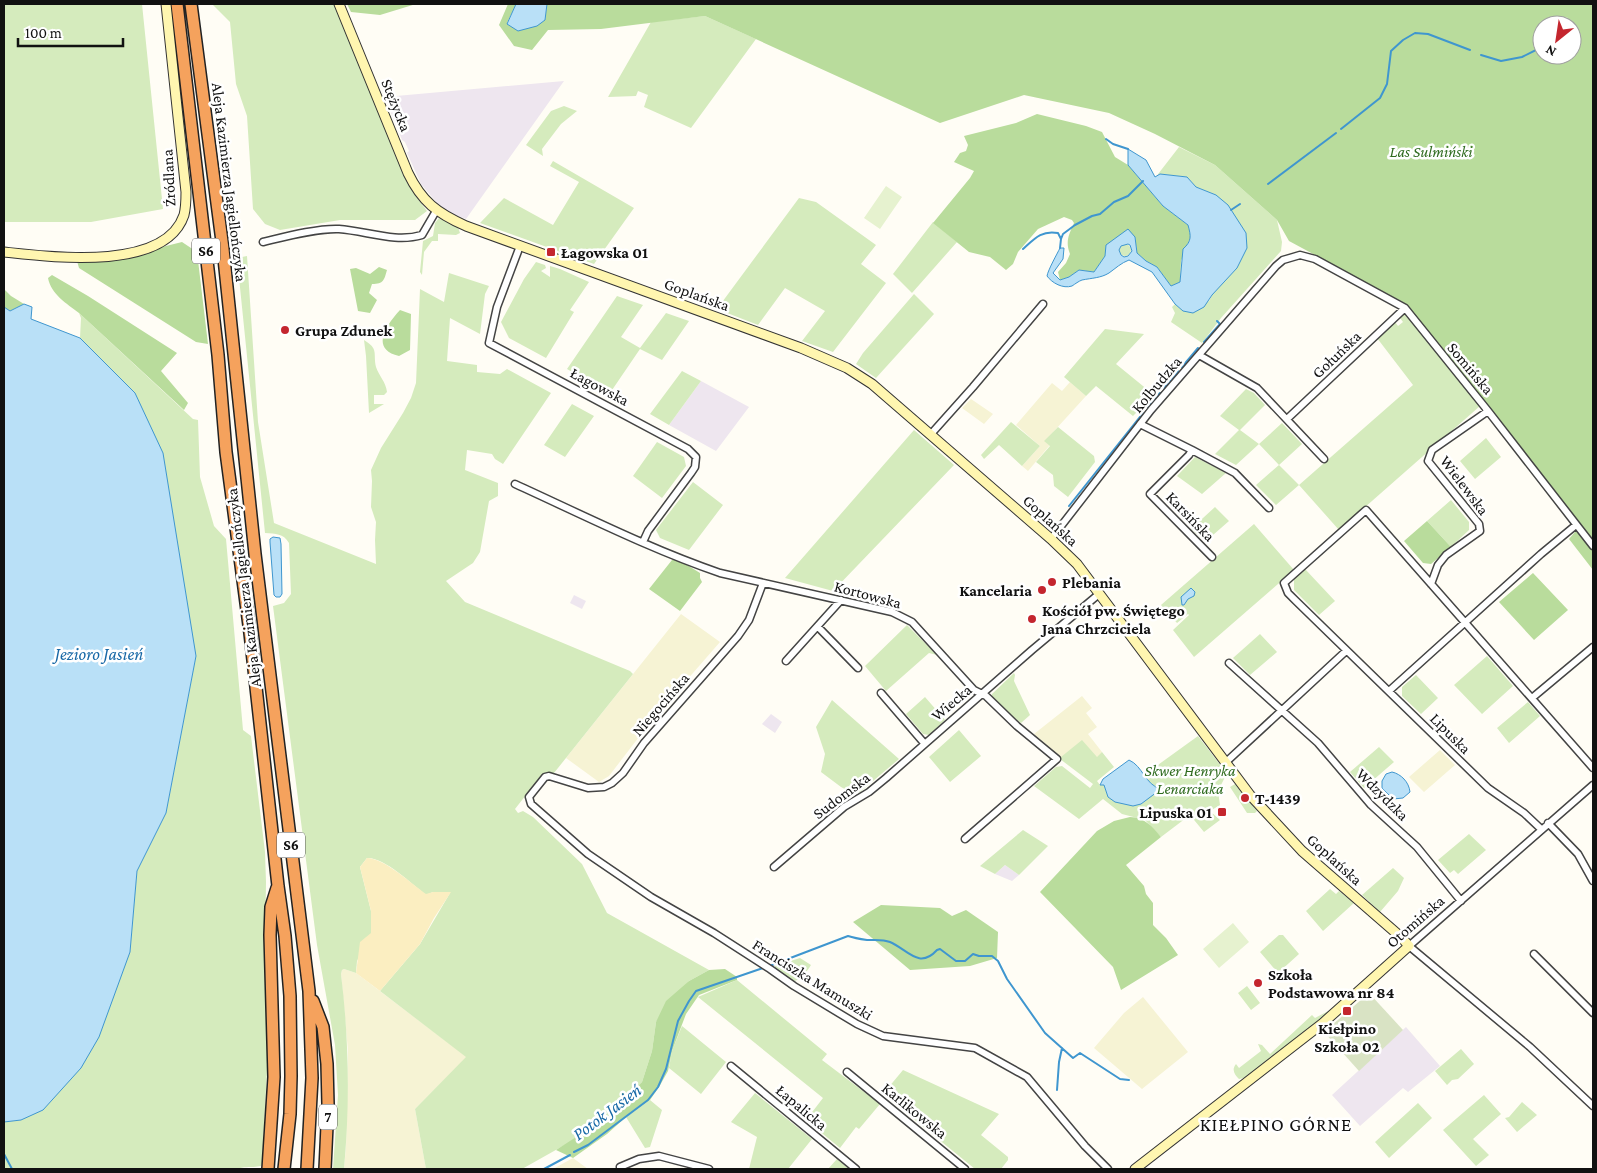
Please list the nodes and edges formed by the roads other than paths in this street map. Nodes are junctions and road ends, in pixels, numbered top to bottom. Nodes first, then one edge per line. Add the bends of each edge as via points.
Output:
1 (166, 4) edge
2 (178, 4) edge
3 (191, 4) edge
4 (339, 4) edge
5 (436, 211) junction
6 (263, 242) dead end
7 (520, 246) junction
8 (4, 252) edge
9 (1291, 257) joint
10 (1043, 304) dead end
11 (1405, 308) junction
12 (1199, 355) junction
13 (1488, 411) junction
14 (1287, 419) junction
15 (1140, 424) junction
16 (931, 434) junction
17 (1192, 450) junction
18 (1324, 459) dead end
19 (515, 484) dead end
20 (1269, 508) dead end
21 (1576, 525) junction
22 (1051, 539) junction
23 (643, 542) junction
24 (1593, 546) edge
25 (1212, 557) dead end
26 (763, 583) junction
27 (1431, 584) junction
28 (1099, 594) junction
29 (841, 600) junction
30 (1466, 623) junction
31 (818, 627) junction
32 (1593, 647) edge
33 (1346, 651) junction
34 (786, 661) dead end
35 (1229, 662) dead end
36 (858, 668) dead end
37 (1389, 691) junction
38 (881, 693) dead end
39 (982, 694) junction
40 (1532, 698) junction
41 (1280, 710) junction
42 (924, 743) junction
43 (1225, 763) junction
44 (1593, 768) edge
45 (545, 777) joint
46 (1593, 784) edge
47 (1548, 823) junction
48 (1541, 829) junction
49 (965, 839) dead end
50 (774, 867) dead end
51 (1593, 880) edge
52 (278, 886) junction
53 (1461, 901) junction
54 (1409, 946) junction
55 (1534, 954) dead end
56 (309, 991) junction
57 (1593, 1013) edge
58 (731, 1066) dead end
59 (847, 1072) dead end
60 (1593, 1106) edge
61 (620, 1167) dead end
62 (268, 1169) edge
63 (284, 1169) edge
64 (307, 1169) edge
65 (325, 1169) edge
66 (709, 1169) edge
67 (856, 1169) edge
68 (965, 1169) edge
69 (1108, 1169) edge
70 (1135, 1169) edge

1 - 8 street, Źródlana via 186,192 184,216 174,232 155,246 119,255 56,258
2 - 52 highway, Aleja Kazimierza Jagiellończyka / S6 via 226,452
3 - 56 highway, Aleja Kazimierza Jagiellończyka / S6 via 224,249 255,554
4 - 5 street, Stężycka via 408,173 421,195
5 - 6 street via 422,236 412,238 339,229
5 - 7 street, Goplańska
7 - 16 street, Goplańska via 836,363 872,384
7 - 23 street, Łagowska via 497,307 489,343 690,450 696,457 695,467
9 - 11 street, Somińska via 1300,255 1315,259
9 - 12 street, Kolbudzka via 1276,266
10 - 16 street
11 - 13 street, Somińska
11 - 14 street, Gołuńska
12 - 14 street via 1257,388
12 - 15 street, Kolbudzka
13 - 21 street, Somińska
13 - 27 street, Wielewska via 1432,450 1429,456 1428,461 1479,524 1480,531 1446,556
14 - 18 street
15 - 17 street
15 - 22 street, Kolbudzka
16 - 22 street, Goplańska
17 - 20 street via 1235,473
17 - 25 street, Karsińska via 1150,494
19 - 23 street, Kortowska
21 - 24 street, Somińska
21 - 30 street
22 - 28 street, Goplańska via 1077,564
23 - 26 street, Kortowska via 704,568
26 - 29 street, Kortowska
26 - 45 street, Niegocińska via 750,620 738,636 612,783 588,788
27 - 30 street
27 - 33 street, Lipuska via 1366,510 1284,583 1288,593
28 - 39 street, Wiecka
28 - 43 street, Goplańska
29 - 31 street
29 - 39 street, Kortowska via 892,612 912,622 974,690
30 - 37 street
30 - 40 street
31 - 34 street
31 - 36 street
32 - 40 street
33 - 37 street, Lipuska
33 - 41 street
35 - 41 street, Wdzydzka
37 - 48 street, Lipuska via 1488,788
38 - 42 street, Wiecka
39 - 42 street, Wiecka
39 - 49 street, Kortowska via 1057,759
40 - 44 street
41 - 43 street
41 - 53 street, Wdzydzka via 1318,743 1372,805 1417,847
42 - 50 street, Sudomska via 880,783 844,807
43 - 54 street, Goplańska via 1302,851
45 - 69 street, Franciszka Mamuszki via 529,797 531,804 588,854 651,898 714,933 794,986 871,1031 883,1036 975,1048 1027,1077
46 - 47 street, Otomińska
47 - 48 street, Otomińska
47 - 51 street via 1578,854
48 - 53 street, Otomińska
52 - 62 highway via 271,908 270,935 274,1077
52 - 63 highway, Aleja Kazimierza Jagiellończyka / S6 via 290,996 290,1095
53 - 54 street, Otomińska
54 - 60 street, Goplańska via 1530,1047
54 - 70 street, Otomińska via 1323,1024
55 - 57 street
56 - 64 highway, Aleja Kazimierza Jagiellończyka / S6 via 312,1078
56 - 65 highway, 7 via 323,1027 327,1064
58 - 67 street, Łapalicka
59 - 68 street, Karlikowska
61 - 66 street via 639,1159 659,1156

